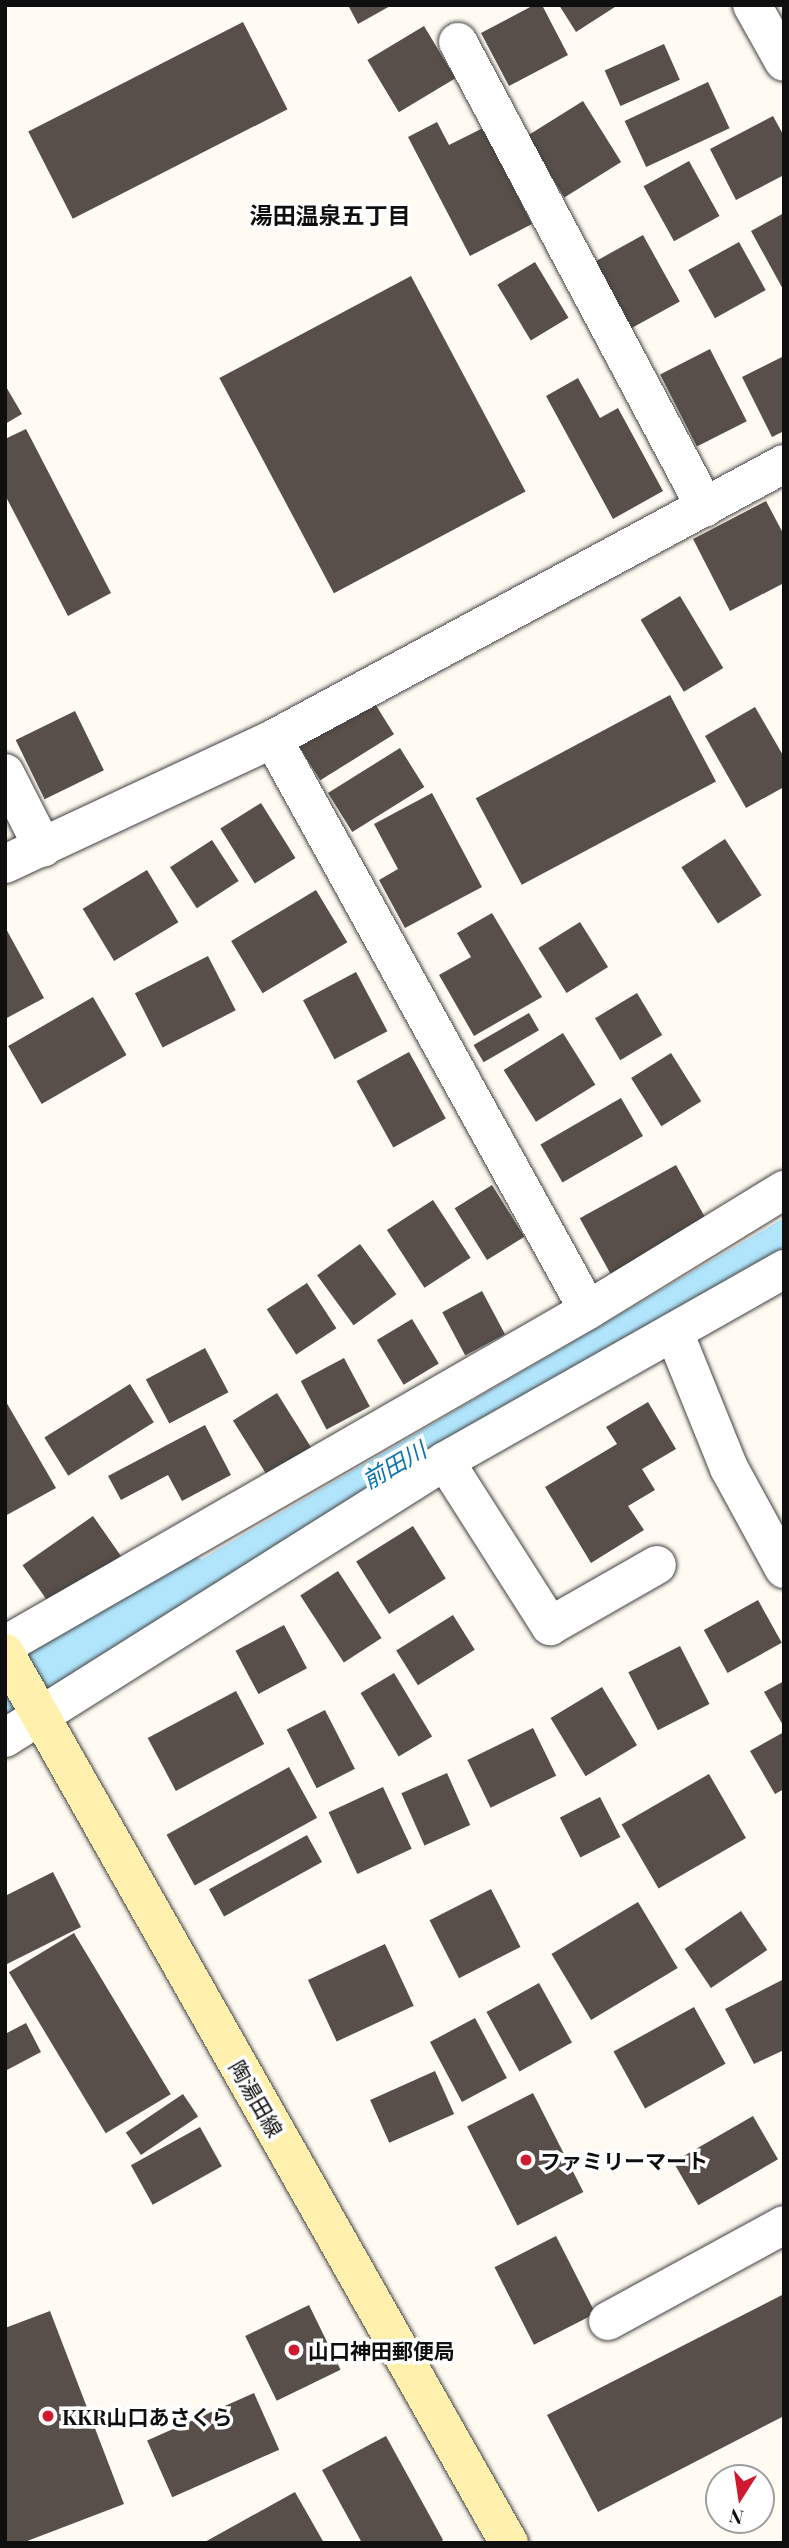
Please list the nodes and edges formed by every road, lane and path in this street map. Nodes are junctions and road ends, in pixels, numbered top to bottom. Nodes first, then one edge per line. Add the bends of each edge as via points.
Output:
1 (752, 5) edge
2 (458, 42) dead end
3 (784, 62) edge
4 (784, 464) edge
5 (705, 507) junction
6 (273, 739) junction
7 (5, 773) edge
8 (43, 848) junction
9 (5, 864) edge
10 (784, 1190) edge
11 (784, 1269) edge
12 (588, 1310) junction
13 (674, 1332) junction
14 (445, 1461) junction
15 (773, 1539) edge
16 (657, 1565) dead end
17 (784, 1569) edge
18 (5, 1645) edge
19 (5, 1653) edge
20 (41, 1717) junction
21 (5, 1738) edge
22 (784, 2225) edge
23 (608, 2321) dead end
24 (509, 2543) edge

1 - 3 street
2 - 5 street
4 - 5 street
5 - 6 street
6 - 8 street
6 - 12 street
7 - 8 street
8 - 9 street
10 - 12 street
11 - 13 street
12 - 18 street
13 - 14 street
13 - 15 street
14 - 16 street via 550,1626
14 - 20 street
15 - 17 street
19 - 20 main road, 陶湯田線
20 - 21 street
20 - 24 main road, 陶湯田線
22 - 23 street

